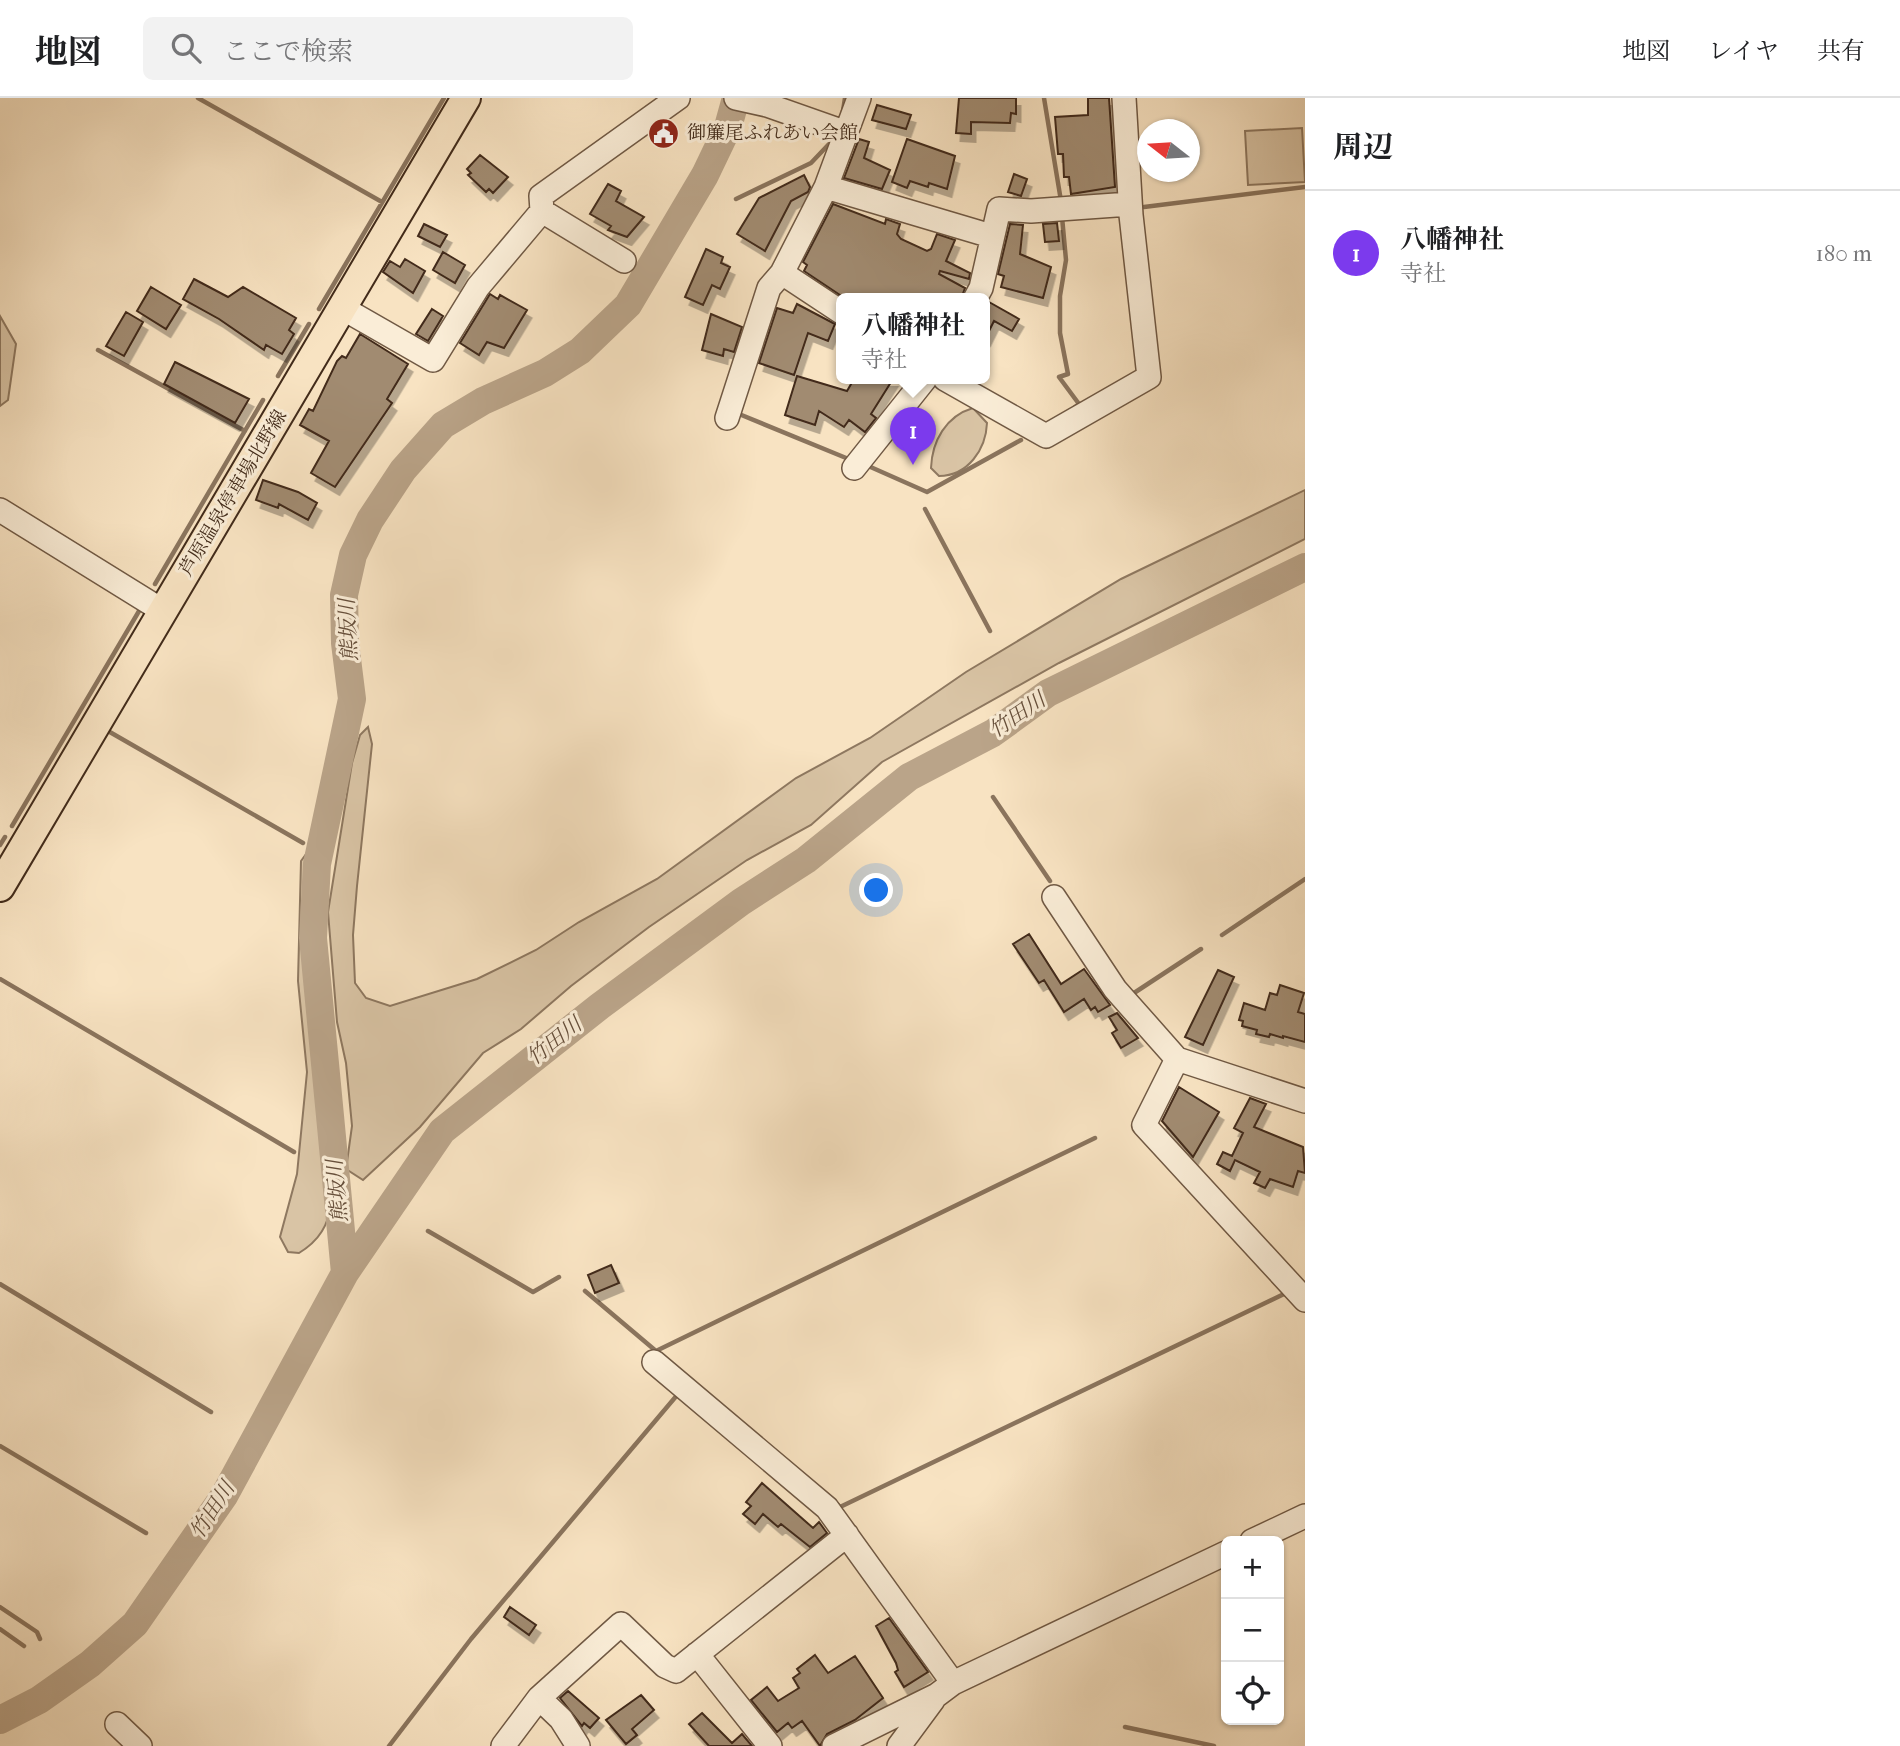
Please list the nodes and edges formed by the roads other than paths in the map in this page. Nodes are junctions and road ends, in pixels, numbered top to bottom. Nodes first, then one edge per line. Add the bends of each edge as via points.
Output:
1 (466, 98) edge
2 (678, 98) edge
3 (736, 98) edge
4 (859, 98) edge
5 (1124, 98) edge
6 (844, 132) junction
7 (826, 187) junction
8 (1130, 204) junction
9 (542, 211) junction
10 (991, 236) junction
11 (624, 261) dead end
12 (782, 273) junction
13 (978, 293) edge
14 (344, 309) junction
15 (836, 309) edge
16 (921, 384) edge
17 (955, 384) edge
18 (727, 418) dead end
19 (854, 468) dead end
20 (0, 510) edge
21 (163, 611) junction
22 (0, 887) edge
23 (1054, 897) dead end
24 (1177, 1059) junction
25 (1305, 1101) edge
26 (1305, 1300) edge
27 (653, 1362) dead end
28 (1305, 1516) edge
29 (847, 1535) junction
30 (1263, 1536) edge
31 (1221, 1555) edge
32 (697, 1654) junction
33 (945, 1689) junction
34 (539, 1698) junction
35 (117, 1724) dead end
36 (140, 1746) edge
37 (503, 1746) edge
38 (579, 1746) edge
39 (771, 1746) edge
40 (834, 1746) edge
41 (899, 1746) edge

1 - 14 main road, 芦原温泉停車場北野線
2 - 9 street via 541,196
3 - 6 street
4 - 6 street
5 - 8 street
6 - 7 street
7 - 10 street
7 - 12 street
8 - 10 street via 999,209
8 - 17 street via 1149,377 1046,436
9 - 11 street
9 - 14 street via 478,287 433,360
10 - 13 street
12 - 15 street
12 - 18 street via 761,308
14 - 21 main road, 芦原温泉停車場北野線
16 - 19 street
20 - 21 street
21 - 22 main road, 芦原温泉停車場北野線
23 - 24 street via 1115,989
24 - 25 street
24 - 26 street via 1144,1125
27 - 29 street via 827,1508
28 - 30 street
29 - 32 street
29 - 33 street
31 - 33 street
32 - 34 street via 676,1671 621,1623
32 - 39 street
33 - 40 street
33 - 41 street
34 - 37 street
34 - 38 street
35 - 36 street

